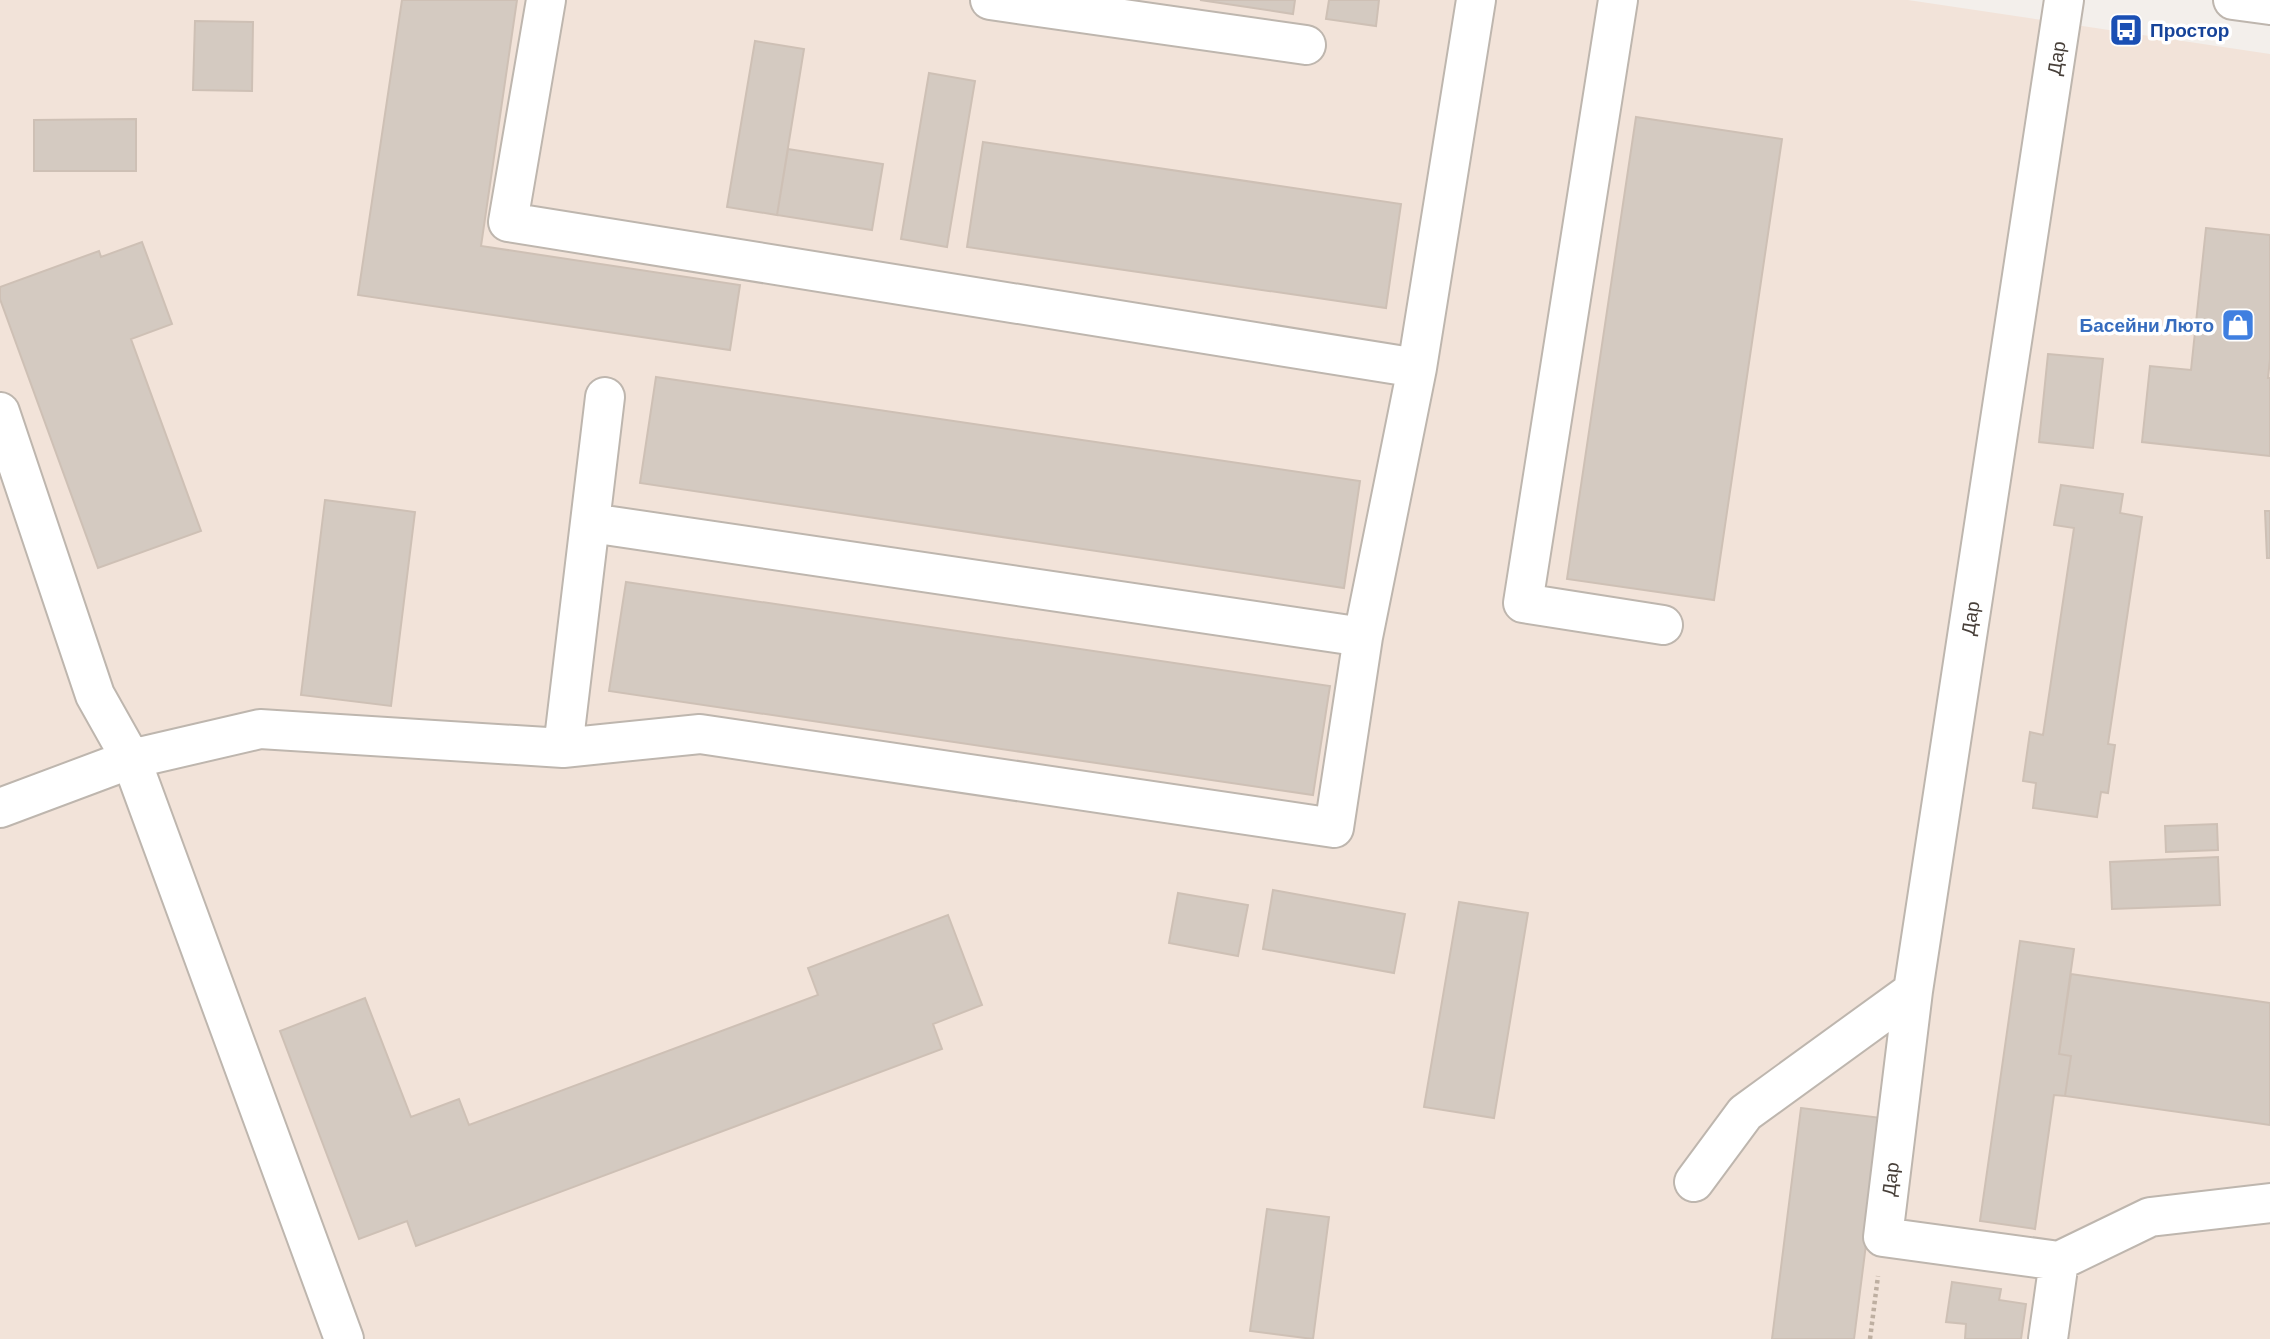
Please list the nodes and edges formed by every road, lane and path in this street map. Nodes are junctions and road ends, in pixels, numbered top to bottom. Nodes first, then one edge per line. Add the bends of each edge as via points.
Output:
1 (546, 0) edge
2 (990, 0) edge
3 (1476, 0) edge
4 (1618, 0) edge
5 (2064, 0) edge
6 (2233, 0) edge
7 (2270, 5) edge
8 (1306, 45) dead end
9 (1417, 368) junction
10 (606, 397) dead end
11 (0, 412) edge
12 (591, 523) junction
13 (1663, 625) dead end
14 (1363, 637) junction
15 (563, 748) junction
16 (131, 759) junction
17 (0, 808) edge
18 (1913, 991) junction
19 (1694, 1182) dead end
20 (2270, 1203) edge
21 (1883, 1237) junction
22 (2059, 1261) junction
23 (344, 1339) edge
24 (1870, 1339) edge
25 (2048, 1339) edge

1 - 9 street via 508,222
2 - 8 street
3 - 9 street
4 - 13 street via 1523,603
5 - 18 street, Дар
6 - 7 street
9 - 14 street
10 - 12 street
11 - 16 street via 95,695
12 - 14 street
12 - 15 street
14 - 15 street via 1334,828 701,734
15 - 16 street via 260,729
16 - 17 street
16 - 23 street
18 - 19 street via 1745,1113
18 - 21 street, Дар
20 - 22 street via 2150,1217
21 - 22 street
21 - 24 path
22 - 25 street

